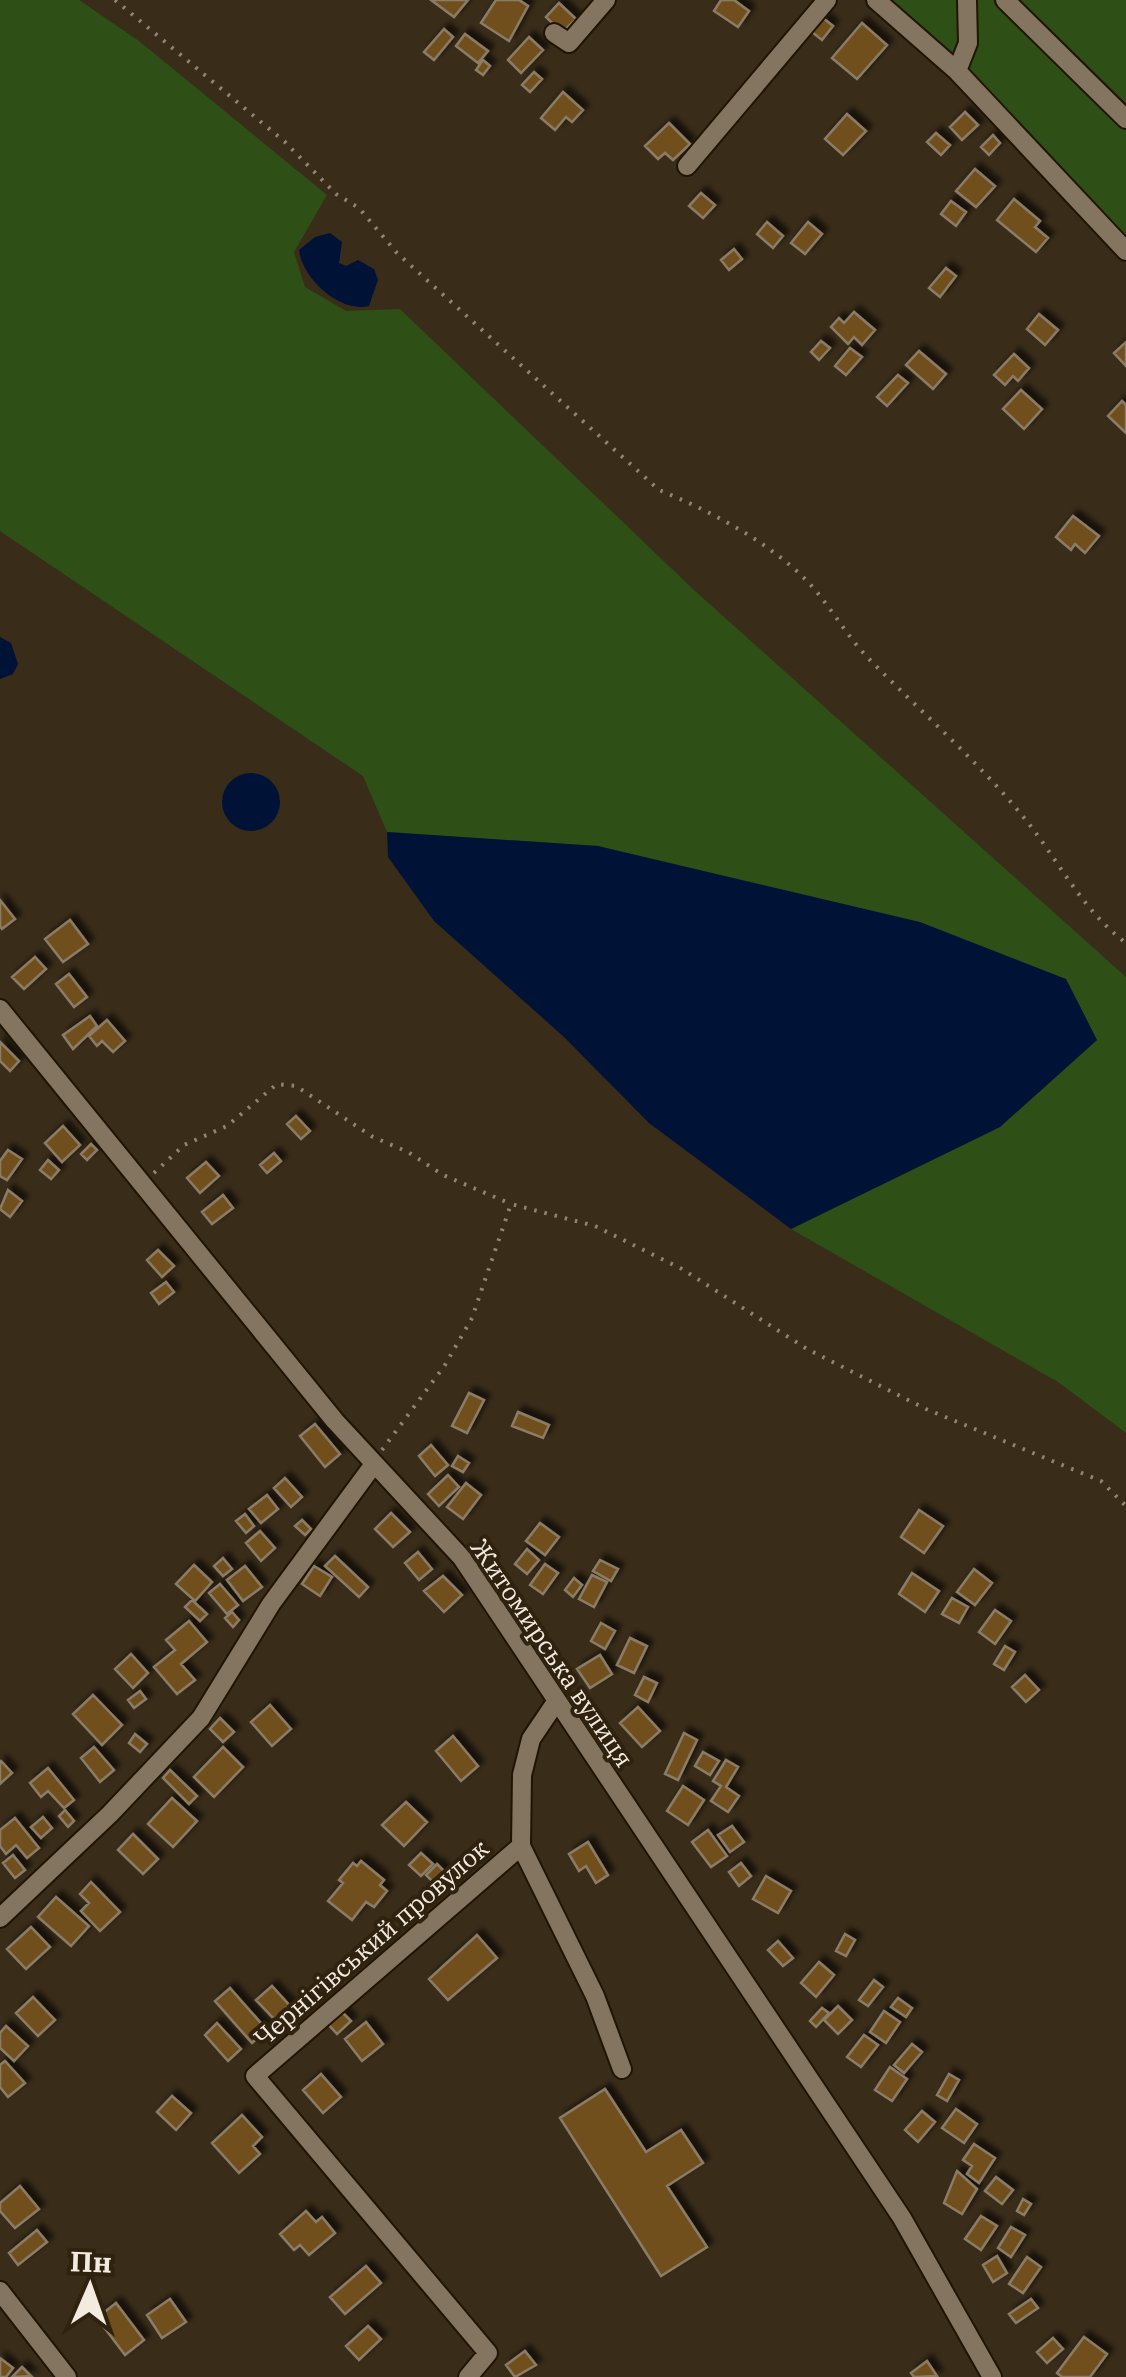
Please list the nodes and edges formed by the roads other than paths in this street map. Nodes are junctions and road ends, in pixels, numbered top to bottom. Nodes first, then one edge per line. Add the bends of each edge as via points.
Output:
1 (606, 0) edge
2 (827, 0) edge
3 (876, 0) edge
4 (967, 0) edge
5 (1005, 0) edge
6 (554, 32) dead end
7 (957, 72) junction
8 (1126, 119) edge
9 (687, 166) dead end
10 (1126, 251) edge
11 (0, 1009) edge
12 (374, 1464) junction
13 (556, 1702) junction
14 (521, 1846) junction
15 (0, 1918) edge
16 (622, 2069) dead end
17 (0, 2292) edge
18 (67, 2377) edge
19 (468, 2377) edge
20 (992, 2377) edge

1 - 6 street via 569,43
2 - 9 street
3 - 7 street
4 - 7 street via 968,44
5 - 8 street
7 - 10 street
11 - 12 street, Житомирська вулиця
12 - 13 street, Житомирська вулиця via 462,1558
12 - 15 street via 270,1604 201,1718
13 - 14 street via 530,1739
13 - 20 street, Житомирська вулиця via 902,2218
14 - 16 street via 595,1996
14 - 19 street, Чернігівський провулок via 255,2076 488,2353
17 - 18 street

